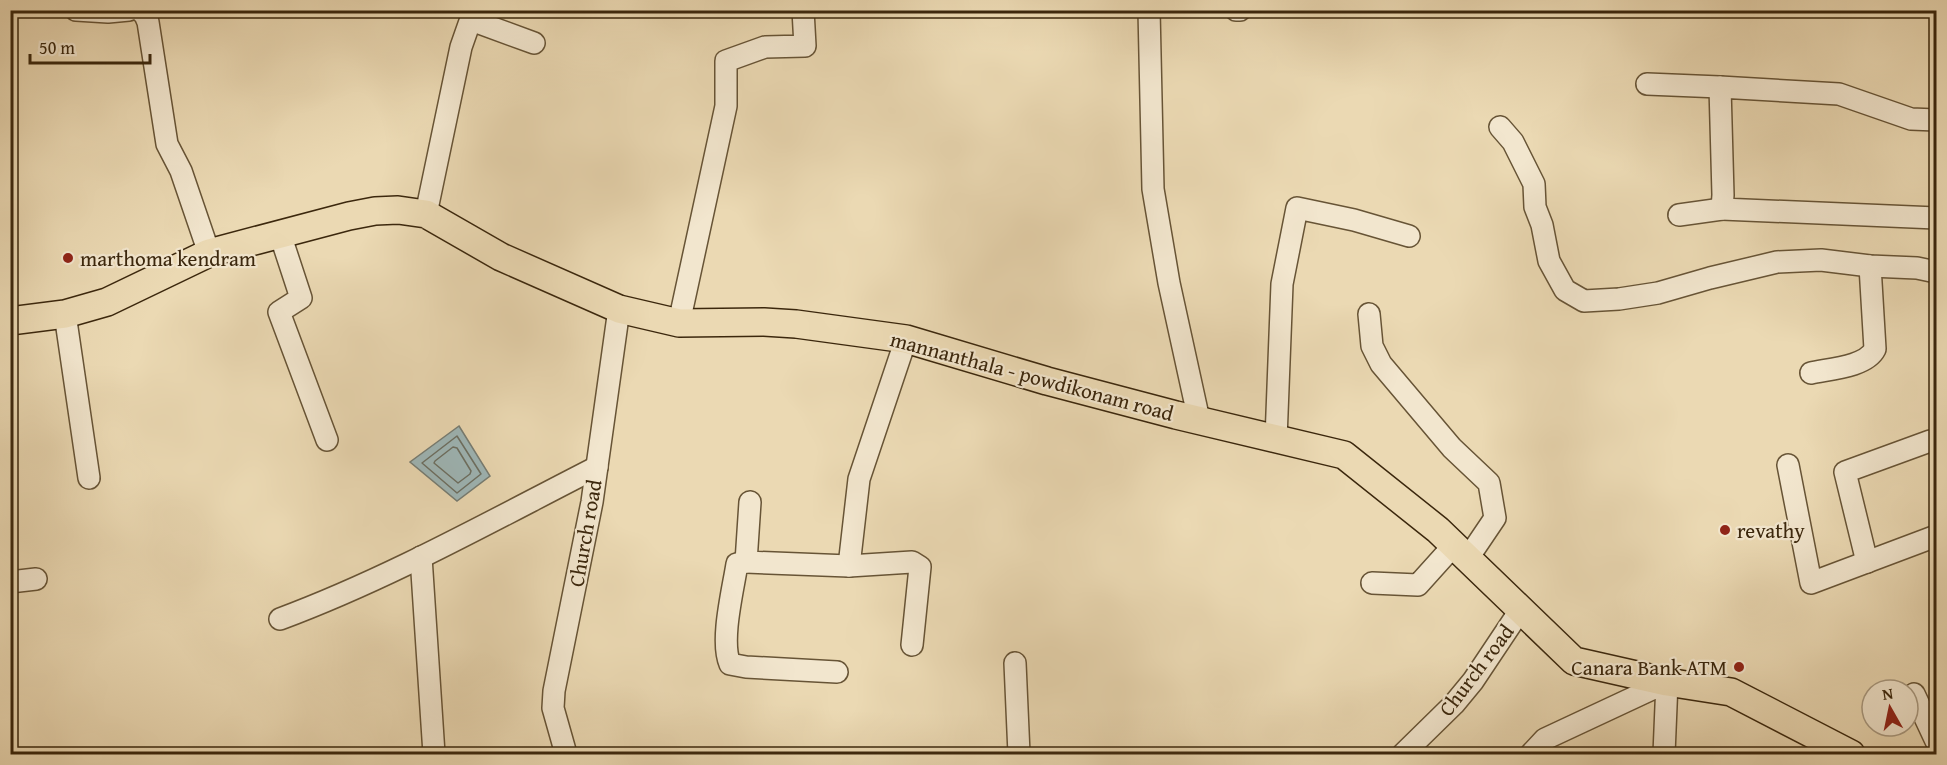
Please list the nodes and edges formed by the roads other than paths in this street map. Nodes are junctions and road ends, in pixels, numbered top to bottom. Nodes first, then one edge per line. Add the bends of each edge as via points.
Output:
1 (76, 10) edge
2 (129, 10) edge
3 (140, 10) edge
4 (803, 10) edge
5 (1149, 10) edge
6 (472, 15) edge
7 (534, 43) dead end
8 (1647, 84) dead end
9 (1720, 87) junction
10 (1936, 120) edge
11 (1500, 127) dead end
12 (1722, 209) junction
13 (426, 214) junction
14 (1679, 214) dead end
15 (1936, 218) edge
16 (280, 234) junction
17 (1409, 236) dead end
18 (209, 253) junction
19 (1870, 266) junction
20 (1936, 272) edge
21 (619, 309) junction
22 (65, 314) junction
23 (1369, 314) dead end
24 (10, 321) edge
25 (679, 323) junction
26 (906, 339) junction
27 (1811, 373) dead end
28 (1199, 420) junction
29 (1276, 439) junction
30 (327, 440) dead end
31 (1930, 441) dead end
32 (1788, 465) dead end
33 (597, 467) junction
34 (89, 478) dead end
35 (750, 502) dead end
36 (1936, 536) edge
37 (1461, 551) junction
38 (421, 557) junction
39 (746, 562) junction
40 (1867, 562) junction
41 (849, 566) junction
42 (36, 579) dead end
43 (10, 582) edge
44 (1372, 583) dead end
45 (1521, 609) junction
46 (280, 619) dead end
47 (912, 645) dead end
48 (1015, 663) dead end
49 (837, 672) dead end
50 (1667, 682) junction
51 (1920, 707) edge
52 (1936, 741) edge
53 (434, 754) edge
54 (566, 754) edge
55 (1019, 754) edge
56 (1403, 754) edge
57 (1531, 754) edge
58 (1664, 754) edge
59 (1851, 754) edge

1 - 2 street
3 - 18 street via 148,22 167,144 181,171
4 - 25 street via 805,46 765,47 726,61 726,106
5 - 28 street via 1153,189
6 - 7 street
6 - 13 street via 461,47
8 - 9 street
9 - 10 street via 1839,94 1911,119
9 - 12 street
11 - 19 street via 1513,142 1534,184 1535,207 1549,261 1565,290 1584,301 1658,293 1777,262 1821,260
12 - 14 street
12 - 15 street
13 - 16 main road, mannanthala - powdikonam road via 375,211
13 - 21 main road, mannanthala - powdikonam road via 501,257
16 - 18 main road, mannanthala - powdikonam road
16 - 30 street via 302,298 279,312
17 - 29 street via 1297,208 1282,284
18 - 22 main road, mannanthala - powdikonam road via 107,302
19 - 20 street
19 - 27 street via 1875,349 1861,362
21 - 25 main road, mannanthala - powdikonam road
21 - 33 street, Church road
22 - 24 main road, mannanthala - powdikonam road
22 - 34 street
23 - 37 street via 1372,346 1381,364 1452,448 1489,483 1495,518
25 - 26 main road, mannanthala - powdikonam road via 796,324
26 - 28 main road, mannanthala - powdikonam road
26 - 41 street via 859,479
28 - 29 main road, mannanthala - powdikonam road
29 - 37 main road, mannanthala - powdikonam road via 1344,455
31 - 40 street via 1845,472
32 - 40 street via 1811,583
33 - 38 street
33 - 54 street, Church road via 554,691 553,708
35 - 39 street
36 - 40 street
37 - 44 street via 1418,585
37 - 45 main road, mannanthala - powdikonam road
38 - 46 street via 332,600
38 - 53 street
39 - 41 street
39 - 49 street via 737,564 726,642 730,664
41 - 47 street via 912,562 920,567
42 - 43 street
45 - 50 main road, mannanthala - powdikonam road via 1574,661
45 - 56 street, Church road via 1473,681
48 - 55 street
50 - 57 street via 1545,740
50 - 58 street
50 - 59 main road, mannanthala - powdikonam road via 1731,692
51 - 52 street

